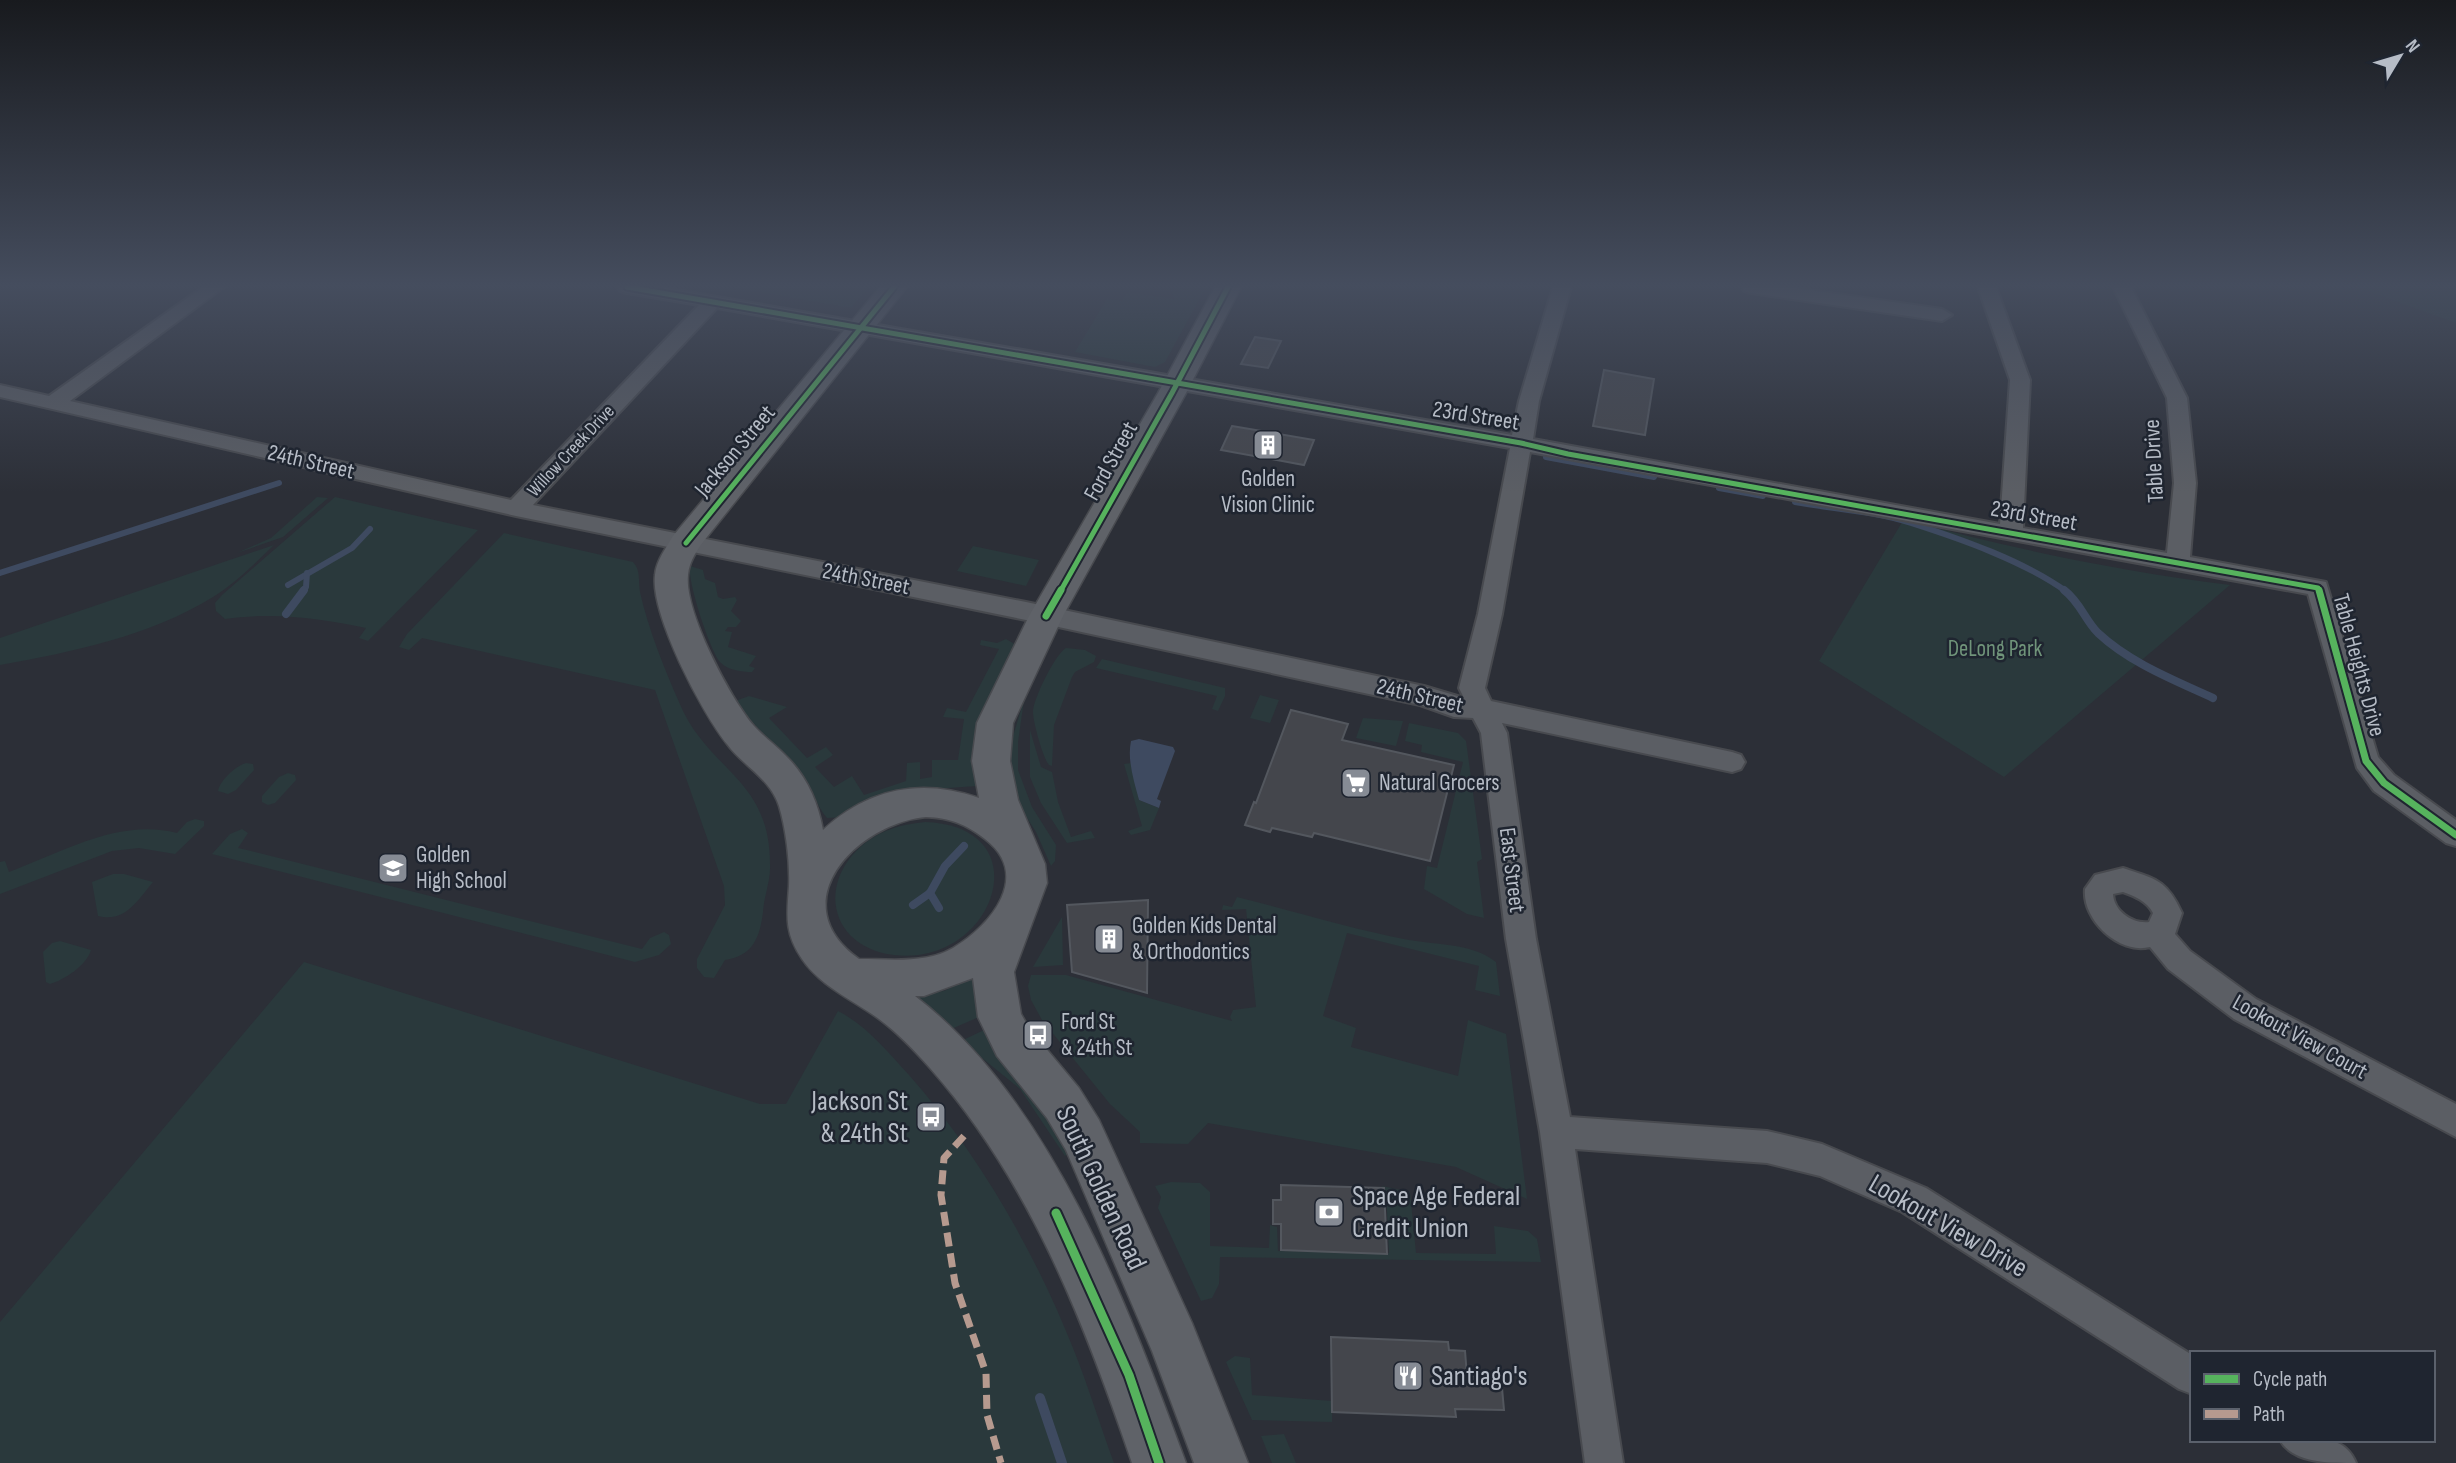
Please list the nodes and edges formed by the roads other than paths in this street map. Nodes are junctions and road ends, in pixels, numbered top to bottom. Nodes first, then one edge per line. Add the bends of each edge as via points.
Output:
1 (119, 355) edge
2 (662, 355) edge
3 (839, 355) edge
4 (1021, 355) edge
5 (1192, 355) edge
6 (1542, 355) edge
7 (2011, 355) edge
8 (2156, 355) edge
9 (1177, 384) junction
10 (0, 391) edge
11 (53, 402) junction
12 (1521, 443) junction
13 (516, 509) junction
14 (2012, 532) junction
15 (686, 543) junction
16 (2178, 562) junction
17 (2318, 588) joint
18 (1046, 616) junction
19 (1480, 708) junction
20 (1732, 762) dead end
21 (2456, 835) edge
22 (1016, 842) junction
23 (808, 880) junction
24 (1012, 920) junction
25 (2157, 934) dead end
26 (856, 978) junction
27 (2456, 1121) edge
28 (1556, 1132) junction
29 (2190, 1375) edge
30 (2302, 1442) edge
31 (1159, 1463) edge
32 (1221, 1463) edge
33 (1604, 1463) edge
34 (2337, 1463) edge

1 - 11 street
2 - 13 street, Willow Creek Drive
3 - 15 main road, Jackson Street
4 - 9 street, 23rd Street
5 - 9 main road, Ford Street
6 - 12 street, East Street
7 - 14 street via 2020,380
8 - 16 street, Table Drive via 2177,398 2185,483
9 - 12 street, 23rd Street
9 - 18 main road, Ford Street
10 - 11 street, 24th Street
11 - 13 street, 24th Street
12 - 14 street, 23rd Street
12 - 19 street, East Street via 1472,688
13 - 15 street, 24th Street
14 - 16 street, 23rd Street
15 - 18 street, 24th Street
15 - 23 main road, Jackson Street via 671,573 674,600 721,710 741,737 780,773 800,808
16 - 17 street, 23rd Street
17 - 21 street, Table Heights Drive via 2366,761 2384,783
18 - 19 street, 24th Street via 1424,696 1454,707
18 - 22 main road, Ford Street via 995,723 990,761
19 - 20 street, 24th Street
19 - 28 street, East Street via 1494,733 1521,939
22 - 23 main road via 975,810 942,802 912,803 882,811 854,826 827,851
22 - 24 main road via 1027,883
23 - 26 main road via 805,904 810,933 836,967
24 - 26 main road via 966,962 924,977
24 - 32 main road, South Golden Road via 993,972 1000,1017 1013,1042 1063,1103 1083,1136 1174,1341
25 - 27 street, Lookout View Court via 2179,960 2245,1009
26 - 31 main road via 906,1014 937,1044 982,1097 1032,1170 1103,1312
28 - 29 street, Lookout View Drive via 1767,1147 1822,1160 1913,1200
28 - 33 street, East Street
30 - 34 street

